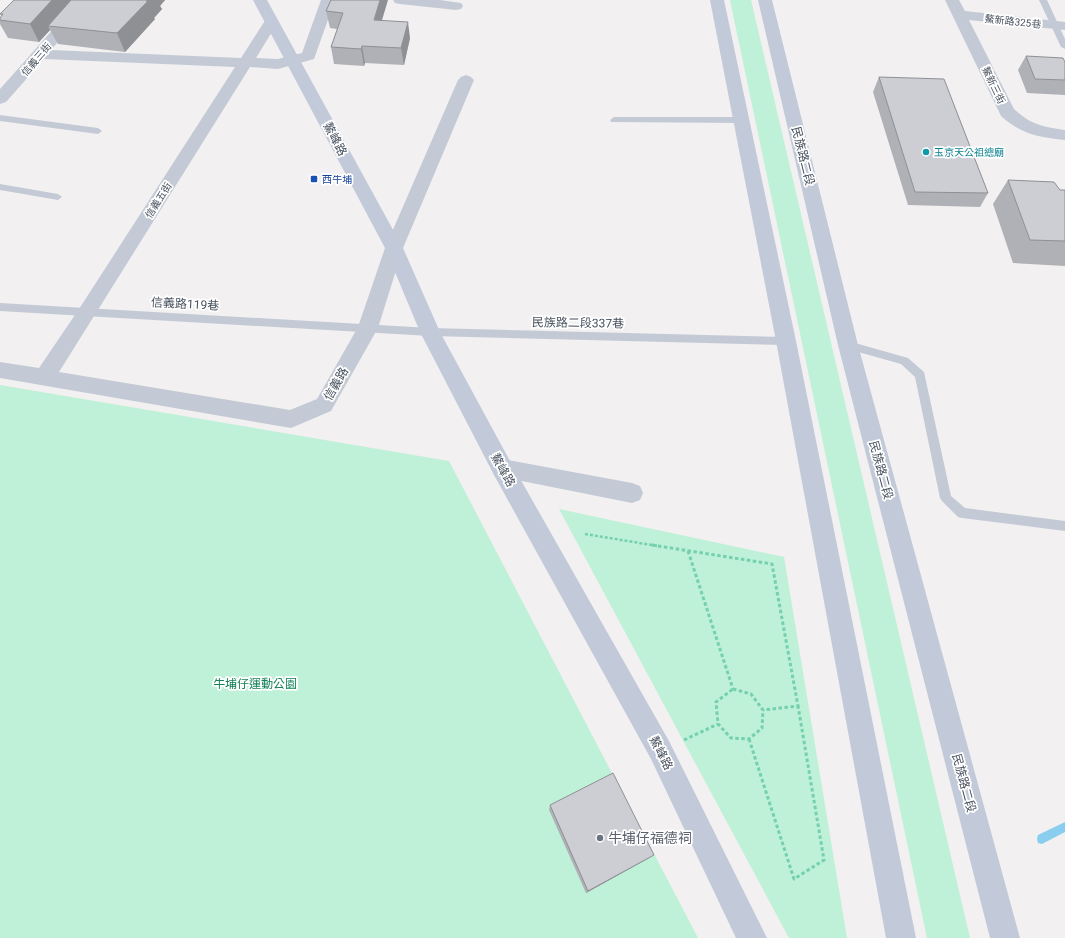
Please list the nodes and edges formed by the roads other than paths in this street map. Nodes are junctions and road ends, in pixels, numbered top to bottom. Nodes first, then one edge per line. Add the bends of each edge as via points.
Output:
1 (87, 0) edge
2 (260, 0) edge
3 (328, 0) edge
4 (400, 0) edge
5 (717, 0) edge
6 (765, 0) edge
7 (952, 0) edge
8 (1043, 0) edge
9 (456, 6) dead end
10 (960, 15) junction
11 (271, 22) junction
12 (1060, 26) edge
13 (1065, 47) edge
14 (40, 54) junction
15 (292, 60) junction
16 (246, 63) junction
17 (466, 80) dead end
18 (0, 99) edge
19 (0, 118) edge
20 (614, 120) dead end
21 (741, 120) junction
22 (98, 131) dead end
23 (1065, 135) edge
24 (0, 187) edge
25 (58, 197) dead end
26 (394, 248) junction
27 (0, 307) edge
28 (88, 311) junction
29 (368, 328) junction
30 (430, 332) junction
31 (786, 341) junction
32 (848, 345) junction
33 (0, 370) edge
34 (44, 377) junction
35 (502, 468) junction
36 (632, 494) dead end
37 (1065, 526) edge
38 (752, 938) edge
39 (901, 938) edge
40 (1005, 938) edge

1 - 14 street, 信義三街
2 - 11 street, 鰲峰路
3 - 15 street via 309,56
4 - 9 street
5 - 21 street
6 - 32 street, 民族路二段
7 - 10 street, 鰲新三街
8 - 12 lane
10 - 12 street, 鰲新路325巷
10 - 23 street, 鰲新三街 via 1007,112 1018,123 1031,130
11 - 15 street, 鰲峰路
11 - 16 street, 信義五街
12 - 13 lane
14 - 16 street
14 - 18 street, 信義三街
15 - 16 street via 278,64
15 - 26 street, 鰲峰路
16 - 28 street, 信義五街
17 - 26 street, 信義路
19 - 22 lane
20 - 21 lane
21 - 31 street
24 - 25 lane
26 - 29 street, 信義路
26 - 30 street, 鰲峰路
27 - 28 lane, 信義路119巷
28 - 29 lane, 信義路119巷
28 - 34 street, 信義五街
29 - 30 lane, 民族路二段337巷
29 - 34 street, 信義路 via 324,405 291,419
30 - 31 lane, 民族路二段337巷
30 - 35 street, 鰲峰路
31 - 39 street
32 - 37 lane via 904,361 920,374 946,498 962,514
32 - 40 street, 民族路二段
33 - 34 street, 信義路
35 - 36 street
35 - 38 street, 鰲峰路 via 660,750

